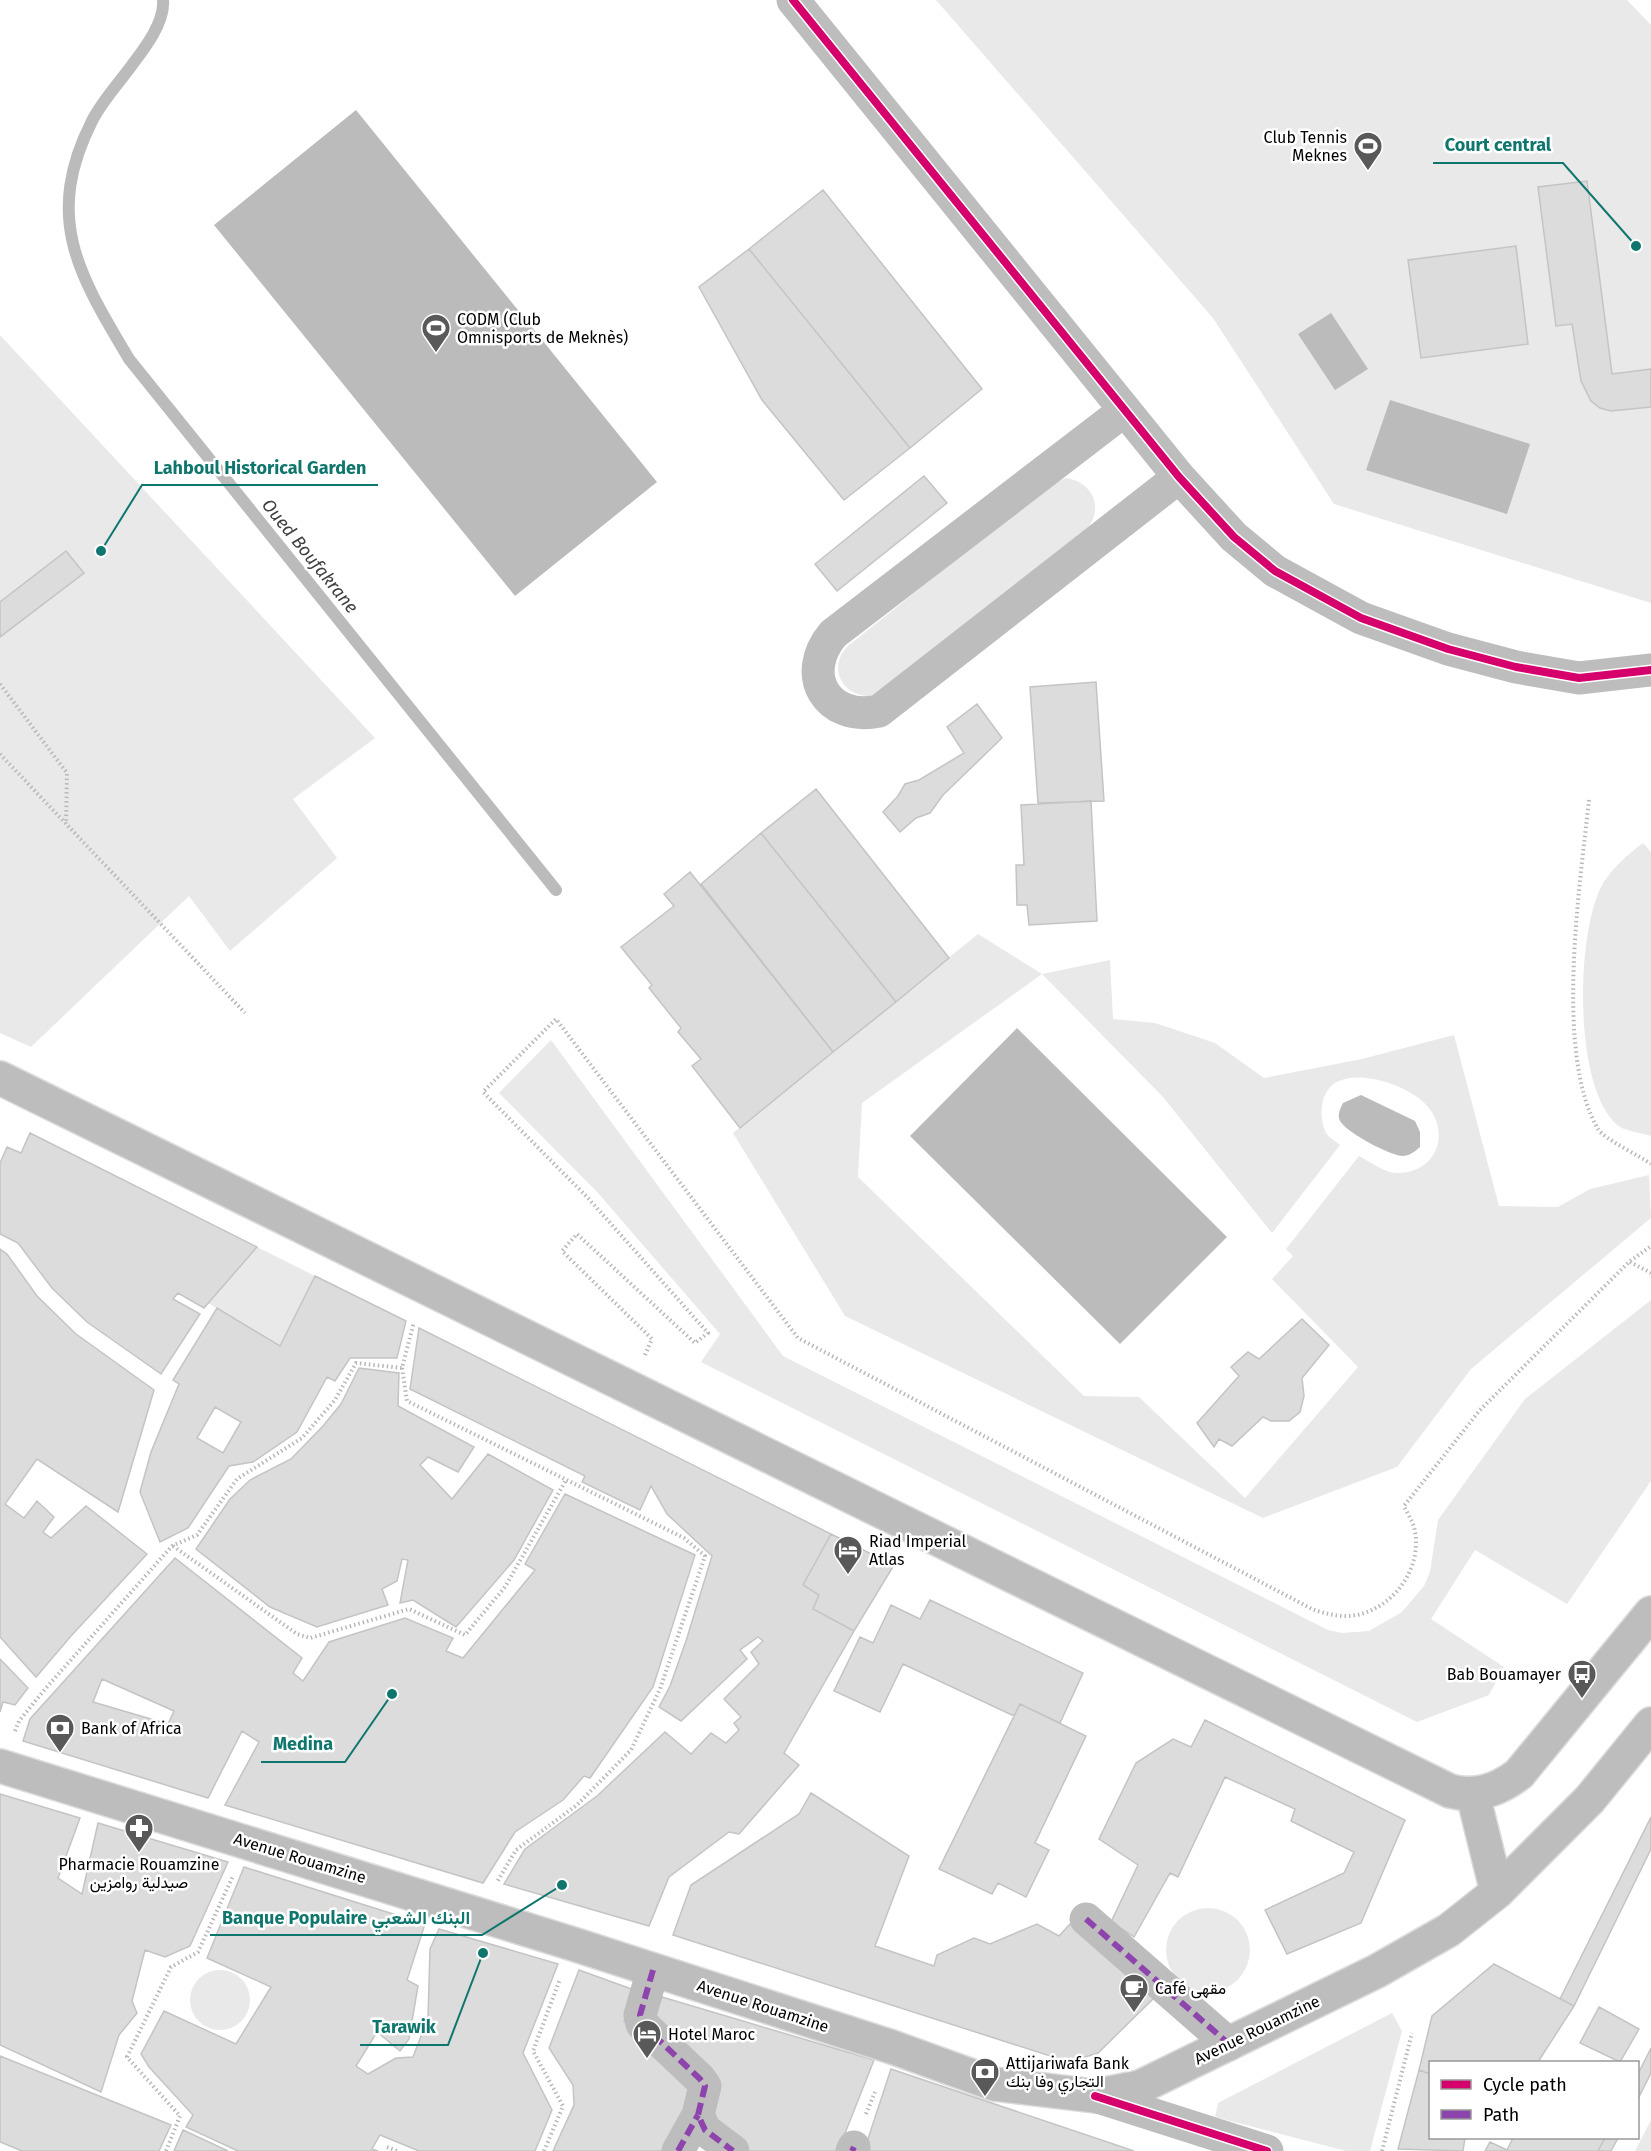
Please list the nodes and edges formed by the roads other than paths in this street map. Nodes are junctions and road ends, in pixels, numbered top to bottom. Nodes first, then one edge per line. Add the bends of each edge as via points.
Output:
1 (793, 0) edge
2 (1125, 410) junction
3 (1179, 477) junction
4 (1651, 670) edge
5 (0, 1078) edge
6 (1651, 1613) edge
7 (1645, 1744) edge
8 (1, 1766) edge
9 (1473, 1795) junction
10 (1497, 1892) junction
11 (1086, 1919) dead end
12 (653, 1970) junction
13 (1229, 2044) junction
14 (1095, 2096) junction
15 (698, 2115) junction
16 (678, 2151) edge
17 (734, 2151) edge
18 (1267, 2151) edge

1 - 2 main road
2 - 3 main road
2 - 3 main road via 833,634 819,657 817,671 827,696 850,712 879,711
3 - 4 main road via 1234,537 1275,571 1361,618 1448,649 1516,667 1579,678
5 - 9 main road via 1428,1782
6 - 9 main road via 1528,1765 1501,1786
7 - 10 main road, Avenue Rouamzine
8 - 12 main road, Avenue Rouamzine
9 - 10 main road
10 - 13 main road, Avenue Rouamzine via 1449,1930 1377,1971
11 - 13 main road
12 - 14 main road, Avenue Rouamzine via 994,2084
12 - 15 main road via 640,2016 642,2024 705,2086
13 - 14 main road, Avenue Rouamzine via 1140,2086
14 - 18 main road
15 - 16 main road
15 - 17 main road via 705,2130

